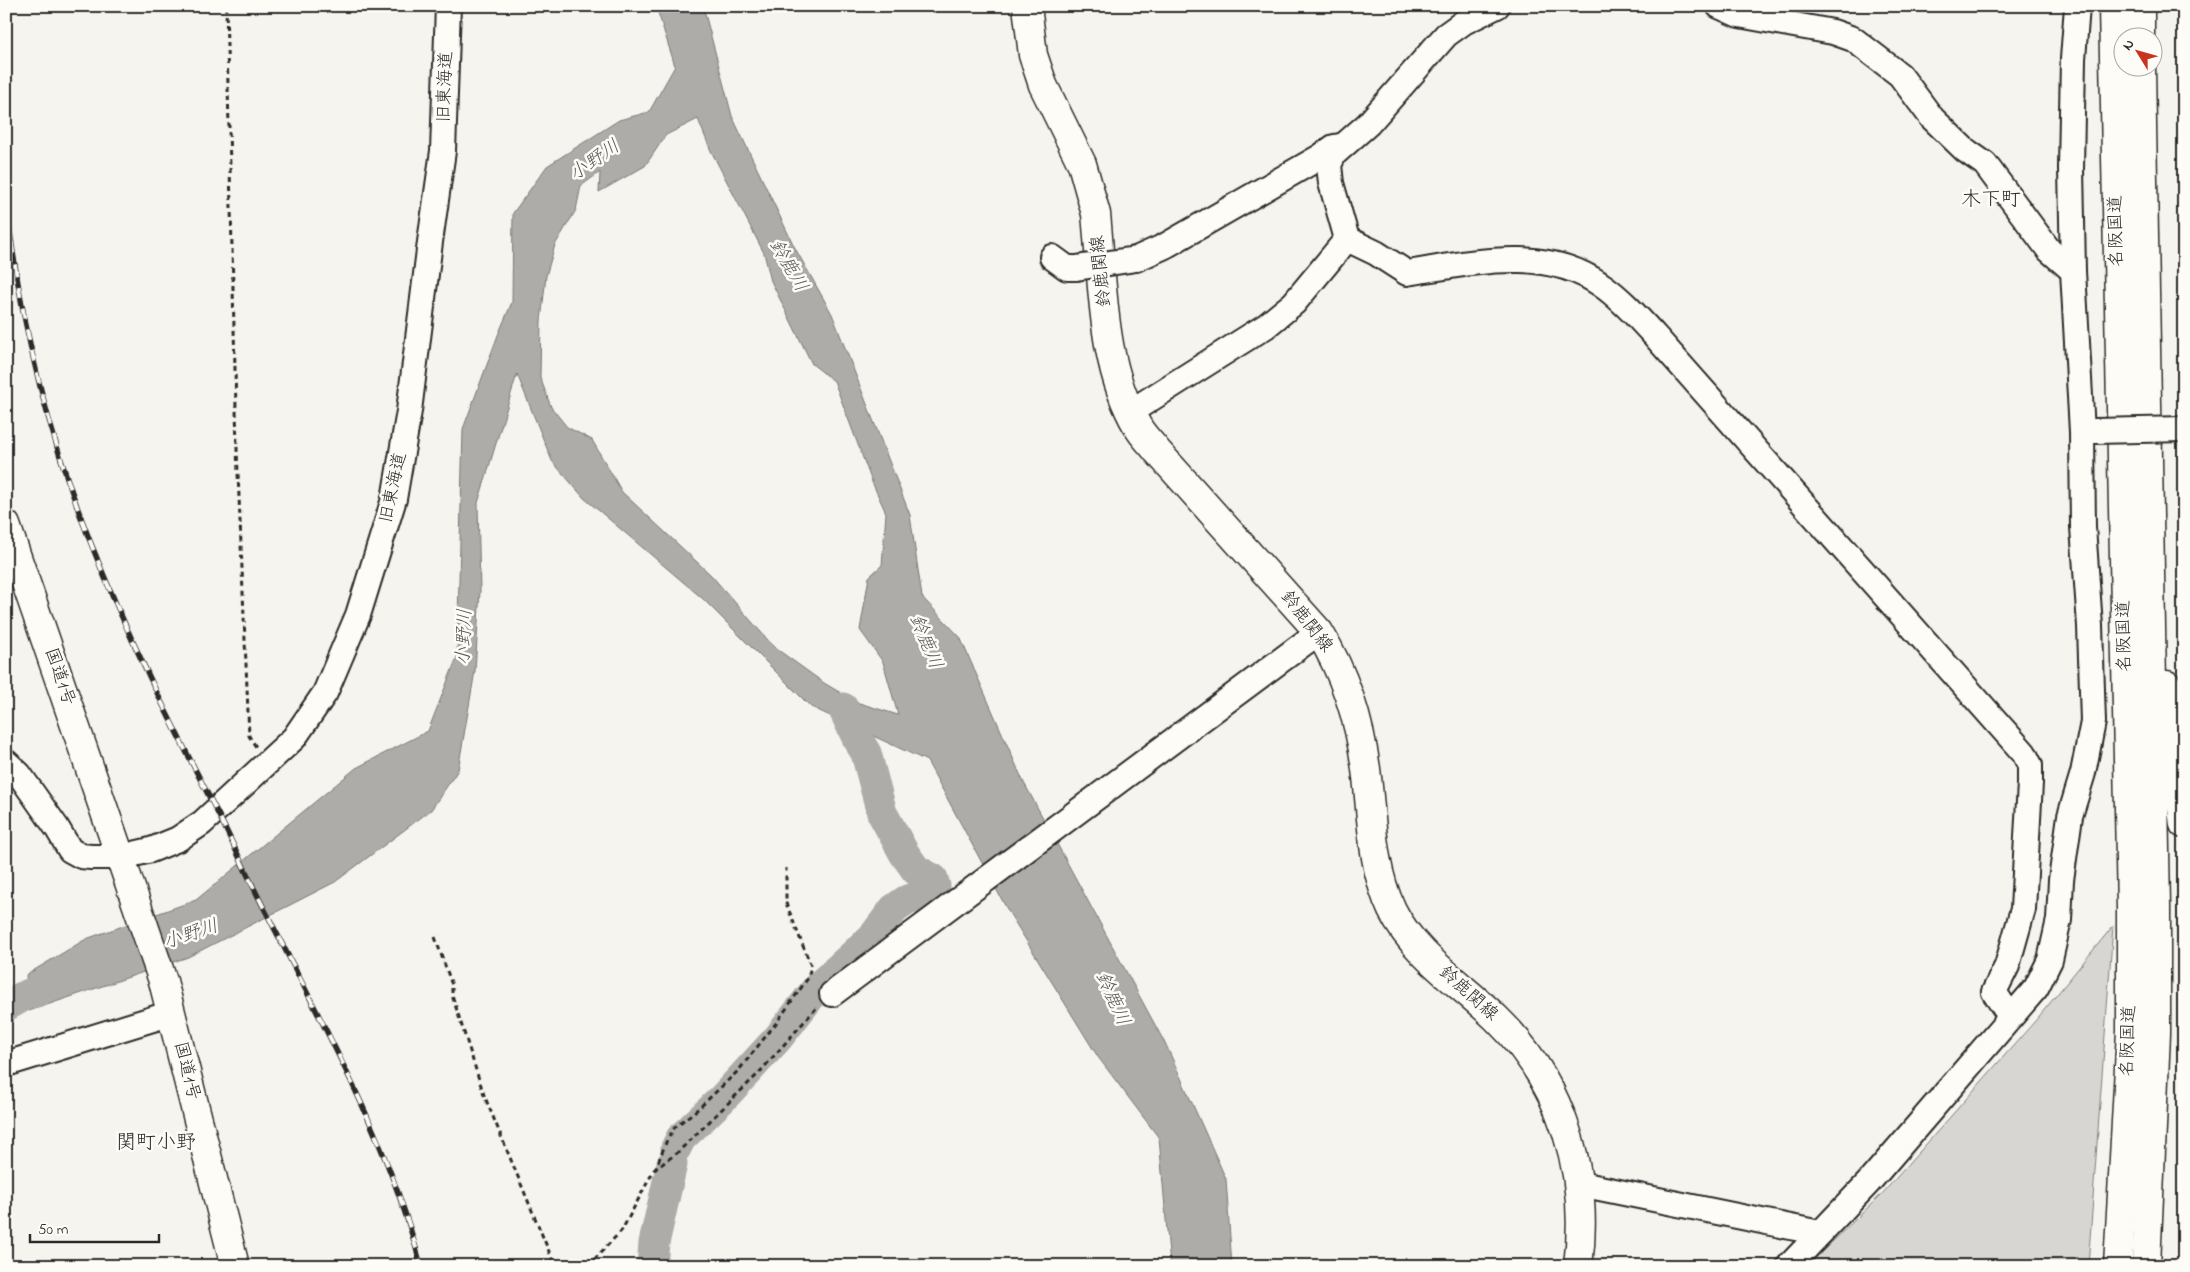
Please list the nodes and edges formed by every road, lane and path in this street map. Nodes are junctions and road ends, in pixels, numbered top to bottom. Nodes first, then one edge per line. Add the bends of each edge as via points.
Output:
1 (226, 6) edge
2 (448, 6) edge
3 (1027, 6) edge
4 (1497, 6) edge
5 (1719, 6) edge
6 (2077, 6) edge
7 (2113, 6) edge
8 (2140, 6) edge
9 (2140, 28) edge
10 (2141, 78) edge
11 (1344, 145) junction
12 (1347, 239) junction
13 (1052, 257) dead end
14 (2073, 271) junction
15 (1130, 412) junction
16 (2184, 429) edge
17 (2088, 432) junction
18 (6, 525) edge
19 (2149, 534) junction
20 (1319, 632) junction
21 (6, 762) edge
22 (268, 764) junction
23 (2184, 824) edge
24 (125, 868) junction
25 (786, 868) dead end
26 (435, 937) dead end
27 (832, 994) joint
28 (172, 1013) junction
29 (2010, 1016) junction
30 (2131, 1031) junction
31 (6, 1064) edge
32 (654, 1170) junction
33 (1580, 1184) junction
34 (1820, 1233) junction
35 (230, 1259) edge
36 (555, 1266) edge
37 (588, 1266) edge
38 (1578, 1266) edge
39 (1789, 1266) edge
40 (2109, 1266) edge
41 (2118, 1266) edge
42 (2146, 1266) edge

1 - 22 path via 237,449 249,736
2 - 22 street, 旧東海道 via 443,151 410,412 394,499 358,615 325,693 294,738
3 - 15 main road, 鈴鹿関線 via 1033,55 1043,85 1082,164 1092,195 1109,351
4 - 11 street via 1446,35 1368,124
5 - 14 street via 1739,15 1833,32 1853,39 1900,74 1932,118 1965,150 1985,164 2049,250
6 - 14 street via 2071,168
7 - 30 main road, 名阪国道
8 - 9 main road
10 - 19 main road, 名阪国道
11 - 12 street via 1334,154 1330,165 1331,183
11 - 13 street, bridge via 1334,147 1136,260 1067,268
12 - 15 street via 1294,302 1266,326
12 - 29 street via 1407,273 1500,259 1538,261 1570,268 1603,286 1655,336 2024,753 2030,765 2030,783 2023,909 2007,966 1994,992
14 - 17 street
15 - 20 main road, 鈴鹿関線 via 1138,428 1157,451
16 - 17 street, bridge
17 - 29 street via 2083,527 2093,722 2070,816 2050,960 2036,988
18 - 24 main road, 国道1号
19 - 23 main road
19 - 42 main road, 名阪国道 via 2156,1014
20 - 27 street
20 - 33 main road, 鈴鹿関線 via 1343,675 1358,724 1367,776 1371,831 1383,886 1392,909 1421,952 1496,1018 1519,1043 1557,1107 1570,1138
21 - 24 street, 旧東海道 via 19,774 70,850
22 - 24 street, 旧東海道 via 202,823
24 - 28 main road, 国道1号
25 - 32 path via 786,903 811,966 808,978 739,1070 675,1127
26 - 36 path via 484,1095
27 - 32 path via 751,1080 677,1153
28 - 31 street
28 - 35 main road, 国道1号
29 - 34 street via 1870,1182
30 - 40 main road
30 - 41 main road, 名阪国道
32 - 37 path via 622,1230
33 - 34 street
33 - 38 main road, 鈴鹿関線 via 1582,1213
34 - 39 street

